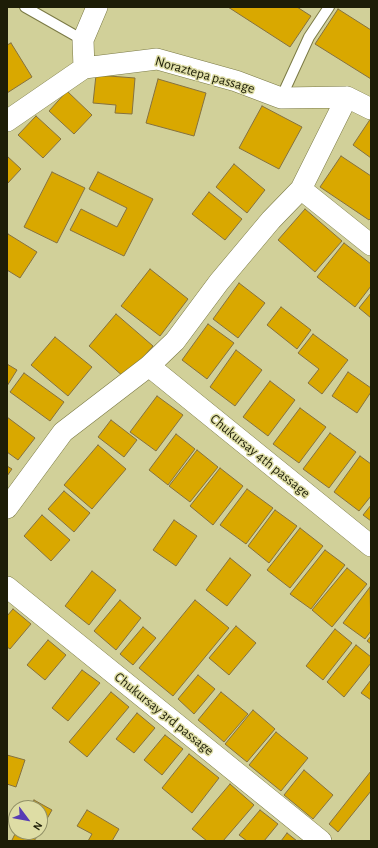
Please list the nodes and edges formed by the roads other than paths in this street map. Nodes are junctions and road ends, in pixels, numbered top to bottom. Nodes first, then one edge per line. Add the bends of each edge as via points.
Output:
1 (25, 7) edge
2 (97, 7) edge
3 (329, 7) edge
4 (83, 40) junction
5 (84, 68) junction
6 (347, 97) junction
7 (281, 98) junction
8 (371, 110) edge
9 (7, 121) edge
10 (301, 189) junction
11 (371, 245) edge
12 (149, 366) junction
13 (7, 508) edge
14 (371, 546) edge
15 (7, 588) edge
16 (321, 841) edge

1 - 4 lane
2 - 4 street
3 - 7 lane via 309,37
4 - 5 street
5 - 7 street, Noraztepa passage via 157,59 236,81
5 - 9 street, Noraztepa passage
6 - 7 street, Noraztepa passage
6 - 8 street
6 - 10 street
10 - 11 street
10 - 12 street via 271,220 219,282 175,341
12 - 13 street via 63,432
12 - 14 street, Chukursay 4th passage
15 - 16 street, Chukursay 3rd passage

